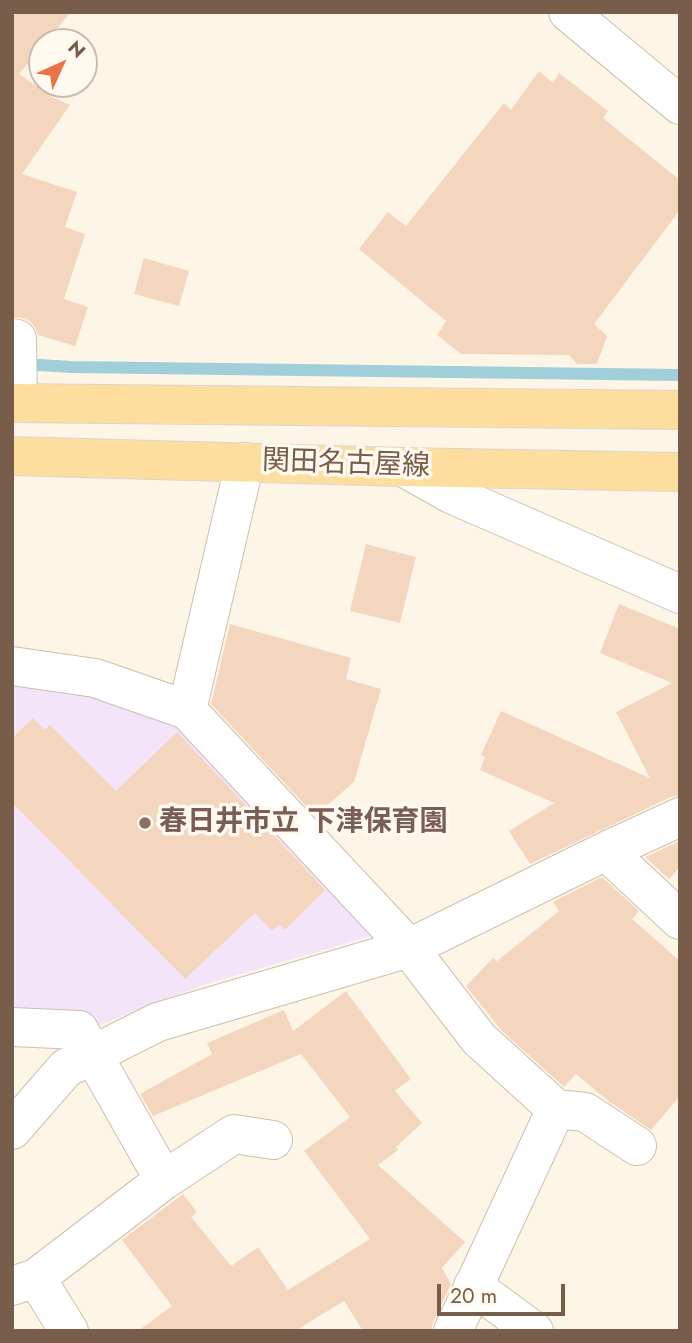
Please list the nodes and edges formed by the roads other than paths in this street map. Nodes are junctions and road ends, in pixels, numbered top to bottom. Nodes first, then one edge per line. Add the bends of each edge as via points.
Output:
1 (568, 12) edge
2 (680, 105) edge
3 (12, 338) edge
4 (15, 403) edge
5 (680, 410) edge
6 (12, 456) edge
7 (245, 462) junction
8 (403, 467) junction
9 (680, 472) edge
10 (680, 594) edge
11 (12, 666) edge
12 (187, 710) junction
13 (680, 817) edge
14 (606, 851) junction
15 (680, 920) edge
16 (409, 948) junction
17 (12, 1027) edge
18 (93, 1055) junction
19 (556, 1110) junction
20 (12, 1130) edge
21 (273, 1140) dead end
22 (637, 1146) dead end
23 (164, 1180) junction
24 (24, 1282) edge
25 (473, 1286) junction
26 (69, 1331) edge
27 (453, 1331) edge
28 (534, 1331) edge

1 - 2 street
3 - 4 street via 17,339
4 - 5 main road, 関田名古屋線
6 - 7 main road, 関田名古屋線
7 - 8 main road, 関田名古屋線
7 - 12 street
8 - 9 main road, 関田名古屋線
8 - 10 street via 452,494
11 - 12 street via 95,678
12 - 16 street
13 - 14 street
14 - 15 street
14 - 16 street
16 - 18 street via 158,1022
16 - 19 street via 480,1039
17 - 18 street via 79,1030
18 - 20 street via 66,1068
18 - 23 street
19 - 22 street via 585,1112
19 - 25 street
21 - 23 street via 234,1134
23 - 24 street
24 - 26 street
25 - 27 street
25 - 28 street

